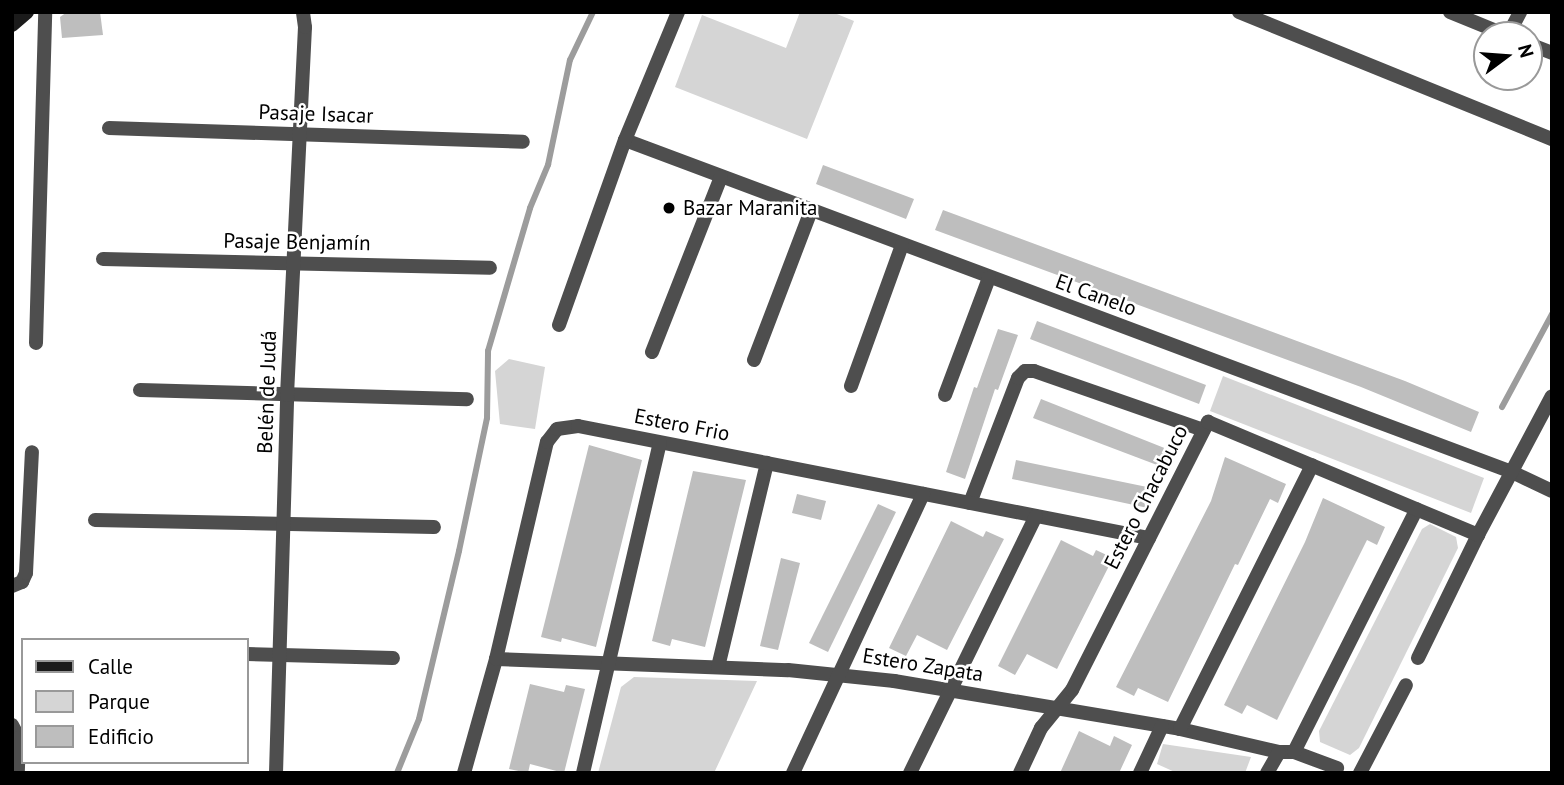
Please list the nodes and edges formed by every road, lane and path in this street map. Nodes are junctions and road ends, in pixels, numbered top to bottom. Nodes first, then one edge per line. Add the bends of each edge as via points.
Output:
1 (27, 12) edge
2 (45, 12) edge
3 (303, 12) edge
4 (678, 12) edge
5 (1239, 12) edge
6 (1450, 12) edge
7 (1473, 21) edge
8 (12, 25) edge
9 (108, 128) dead end
10 (298, 134) junction
11 (1552, 139) edge
12 (625, 140) junction
13 (523, 142) dead end
14 (721, 177) junction
15 (811, 211) junction
16 (902, 246) junction
17 (103, 259) dead end
18 (293, 263) junction
19 (490, 268) dead end
20 (989, 278) junction
21 (559, 325) dead end
22 (36, 343) dead end
23 (652, 352) dead end
24 (754, 360) dead end
25 (851, 386) dead end
26 (141, 390) dead end
27 (288, 395) junction
28 (945, 395) dead end
29 (1552, 396) edge
30 (467, 398) dead end
31 (1203, 430) junction
32 (660, 443) junction
33 (32, 452) dead end
34 (767, 463) junction
35 (1312, 465) junction
36 (1512, 472) junction
37 (1552, 491) edge
38 (923, 494) junction
39 (970, 503) junction
40 (1417, 509) junction
41 (1036, 516) junction
42 (95, 520) dead end
43 (284, 524) junction
44 (434, 527) dead end
45 (1478, 535) junction
46 (1149, 538) junction
47 (12, 586) edge
48 (248, 654) edge
49 (280, 655) junction
50 (393, 658) dead end
51 (1418, 658) dead end
52 (496, 659) junction
53 (611, 663) junction
54 (718, 667) junction
55 (841, 674) junction
56 (1406, 685) dead end
57 (952, 689) junction
58 (1059, 708) junction
59 (13, 725) edge
60 (1162, 726) junction
61 (1180, 729) junction
62 (1279, 752) junction
63 (1294, 752) junction
64 (1336, 768) dead end
65 (18, 773) edge
66 (276, 773) edge
67 (464, 773) edge
68 (583, 773) edge
69 (793, 773) edge
70 (910, 773) edge
71 (1020, 773) edge
72 (1140, 773) edge
73 (1267, 773) edge
74 (1360, 773) edge

1 - 8 main road
2 - 22 street
3 - 10 street, Belén de Judá
4 - 12 street
5 - 11 street
6 - 7 street
9 - 10 street, Pasaje Isacar
10 - 13 street, Pasaje Isacar
10 - 18 street, Belén de Judá
12 - 14 street, El Canelo
12 - 21 street
14 - 15 street, El Canelo
14 - 23 street
15 - 16 street, El Canelo
15 - 24 street
16 - 20 street, El Canelo
16 - 25 street
17 - 18 street, Pasaje Benjamín
18 - 19 street, Pasaje Benjamín
18 - 27 street, Belén de Judá
20 - 28 street
20 - 36 street, El Canelo
26 - 27 street
27 - 30 street
27 - 43 street, Belén de Judá
29 - 36 street
31 - 35 street, Estero Chacabuco via 1208,422
31 - 39 street via 1025,371 1018,378
31 - 46 street, Estero Chacabuco
32 - 34 street, Estero Frio
32 - 52 street, Estero Frio via 574,426 557,429 548,442
32 - 53 street
33 - 47 street via 26,573 22,582
34 - 38 street, Estero Frio
34 - 54 street
35 - 40 street, Estero Chacabuco
35 - 61 street
36 - 37 street, El Canelo
36 - 45 street
38 - 39 street, Estero Frio
38 - 55 street
39 - 41 street, Estero Frio
40 - 45 street, Estero Chacabuco
40 - 63 street
41 - 46 street, Estero Frio
41 - 57 street
42 - 43 street
43 - 44 street
43 - 49 street, Belén de Judá
45 - 51 street
46 - 58 street, Estero Chacabuco
48 - 49 street
49 - 50 street
49 - 66 street, Belén de Judá
52 - 53 street, Estero Zapata
52 - 67 street, Estero Frio
53 - 54 street, Estero Zapata
53 - 68 street
54 - 55 street, Estero Zapata
55 - 57 street, Estero Zapata
55 - 69 street
56 - 74 street
57 - 58 street, Estero Zapata
57 - 70 street
58 - 60 street, Estero Zapata
58 - 71 street, Estero Chacabuco via 1041,728
59 - 65 street via 19,738
60 - 61 street, Estero Zapata
60 - 72 street
61 - 62 street, Estero Zapata
62 - 63 street, Estero Zapata
62 - 73 street
63 - 64 street, Estero Zapata

